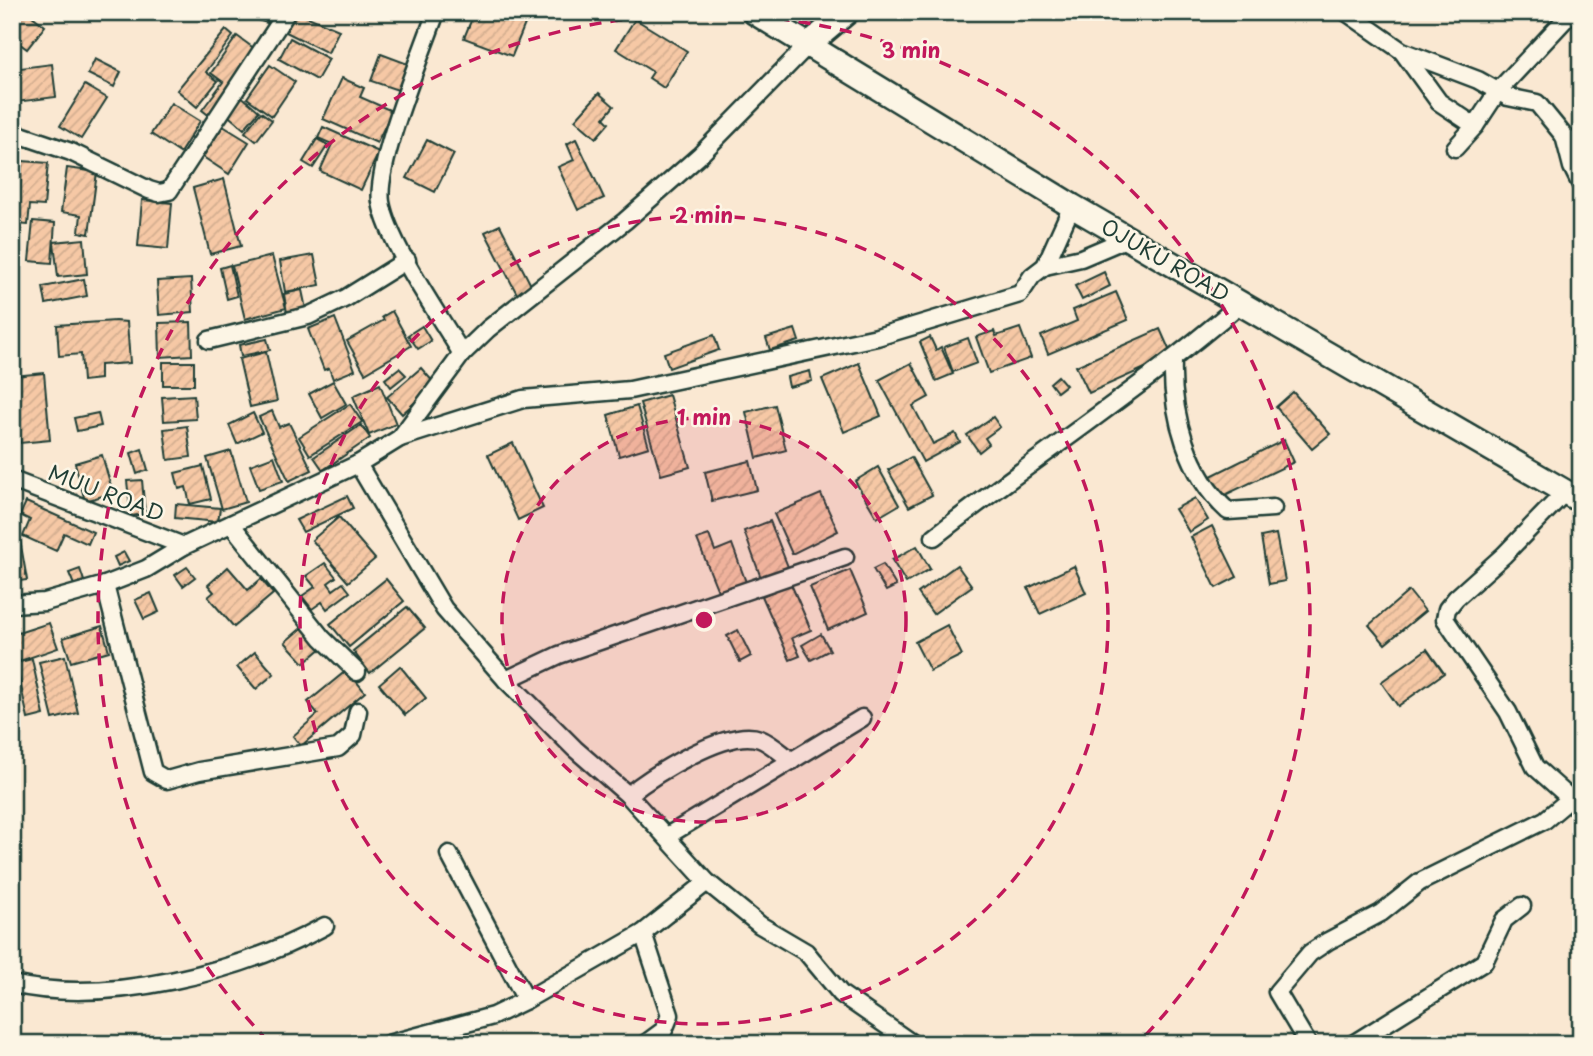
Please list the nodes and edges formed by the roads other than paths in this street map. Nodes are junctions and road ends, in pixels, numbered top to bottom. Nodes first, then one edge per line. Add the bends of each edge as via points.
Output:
1 (287, 12) edge
2 (436, 12) edge
3 (754, 12) edge
4 (847, 12) edge
5 (1346, 12) edge
6 (1572, 12) edge
7 (808, 45) junction
8 (1402, 51) junction
9 (1498, 91) junction
10 (1475, 126) junction
11 (12, 132) edge
12 (1564, 136) junction
13 (1455, 148) dead end
14 (1581, 148) edge
15 (1581, 185) edge
16 (1072, 206) junction
17 (1128, 238) junction
18 (407, 260) junction
19 (1045, 266) junction
20 (1240, 304) junction
21 (209, 340) dead end
22 (462, 354) junction
23 (1173, 361) junction
24 (400, 438) junction
25 (358, 464) junction
26 (12, 480) edge
27 (1573, 497) edge
28 (1273, 508) dead end
29 (231, 524) junction
30 (934, 537) dead end
31 (184, 546) junction
32 (845, 557) dead end
33 (105, 585) junction
34 (12, 604) edge
35 (357, 672) dead end
36 (506, 680) junction
37 (358, 711) dead end
38 (862, 718) dead end
39 (792, 761) junction
40 (628, 795) junction
41 (1575, 803) edge
42 (667, 836) junction
43 (449, 854) dead end
44 (707, 882) junction
45 (1522, 906) dead end
46 (325, 926) dead end
47 (643, 933) junction
48 (12, 984) edge
49 (526, 1000) junction
50 (388, 1044) edge
51 (645, 1044) edge
52 (914, 1044) edge
53 (1308, 1044) edge
54 (1353, 1044) edge

1 - 11 street via 169,191 159,194 71,152
2 - 18 street via 383,169 381,200 388,226
3 - 7 main road, OJUKU ROAD
4 - 7 main road
5 - 8 street
6 - 9 street
7 - 16 main road, OJUKU ROAD
7 - 22 street via 690,164
8 - 9 street
8 - 10 street via 1439,102
9 - 10 street
9 - 12 street via 1537,103
10 - 13 street
12 - 14 street
12 - 15 street
16 - 17 main road, OJUKU ROAD
16 - 19 street
17 - 19 street via 1081,258
17 - 20 main road, OJUKU ROAD
18 - 21 street via 308,316
18 - 22 street
19 - 24 street via 1020,294 877,337 630,390 523,399
20 - 23 street
20 - 27 main road, OJUKU ROAD
22 - 24 street
23 - 28 street via 1172,386 1181,428 1210,495 1228,512
23 - 30 street
24 - 25 street
25 - 29 street
25 - 36 street via 444,609
26 - 31 street, MUU ROAD
27 - 41 street via 1456,598 1445,619 1507,712 1535,767
29 - 31 street
29 - 35 street via 321,638
31 - 33 street via 146,569
32 - 36 street via 559,655
33 - 34 street via 46,602
33 - 37 street via 153,772 159,778 338,748 353,735
36 - 40 street
38 - 39 street
39 - 40 street via 762,740 739,738 679,759
39 - 42 street
40 - 42 street
41 - 53 street via 1420,882 1381,913 1310,953 1277,992
42 - 44 street
43 - 49 street
44 - 47 street
44 - 52 street via 760,925 806,952 841,993
45 - 54 street via 1504,920 1484,962
46 - 48 street via 284,949 137,987 39,990
47 - 49 street
47 - 51 street via 670,1016 664,1030
49 - 50 street via 493,1016

